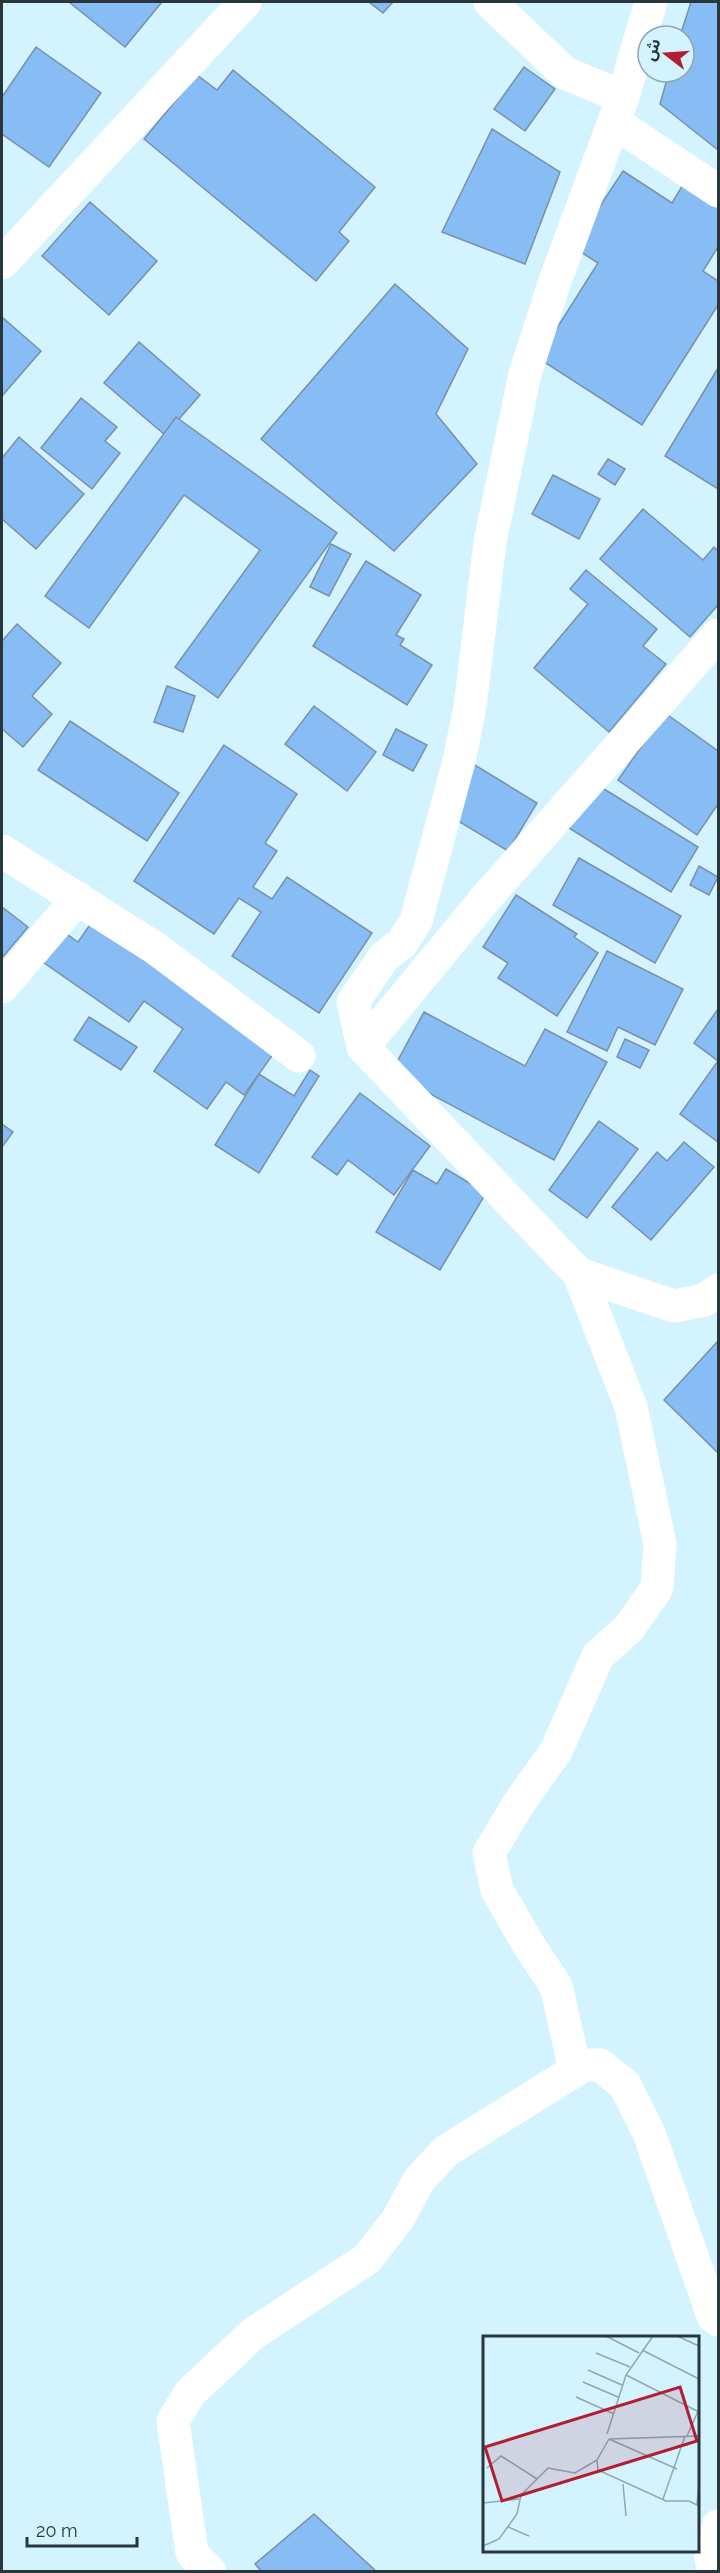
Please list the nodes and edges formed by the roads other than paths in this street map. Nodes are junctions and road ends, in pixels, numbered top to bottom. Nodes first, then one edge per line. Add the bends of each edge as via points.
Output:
1 (246, 2) edge
2 (490, 2) edge
3 (651, 2) edge
4 (619, 109) junction
5 (718, 191) edge
6 (2, 263) edge
7 (718, 635) edge
8 (2, 851) edge
9 (78, 898) junction
10 (2, 987) edge
11 (363, 1047) junction
12 (299, 1056) dead end
13 (579, 1274) junction
14 (718, 1290) edge
15 (584, 2065) junction
16 (718, 2320) edge
17 (718, 2526) edge
18 (210, 2571) edge
19 (713, 2571) edge

1 - 6 street
2 - 4 street via 565,73
3 - 4 street
4 - 5 street
4 - 11 street via 551,291 525,374 490,542 470,707 416,921 402,943 384,957 353,1002
7 - 11 street via 486,898
8 - 9 street
9 - 10 street
9 - 12 street via 155,948
11 - 13 street
13 - 14 street via 674,1306 705,1300
13 - 15 street via 631,1407 660,1544 657,1588 628,1628 598,1656 556,1751 489,1853 497,1890 556,1986 574,2065
15 - 16 street via 600,2066 625,2085 649,2133 713,2316
15 - 18 street via 446,2151 418,2180 398,2219 367,2259 254,2332 190,2393 173,2421 192,2553
17 - 19 street via 711,2558

